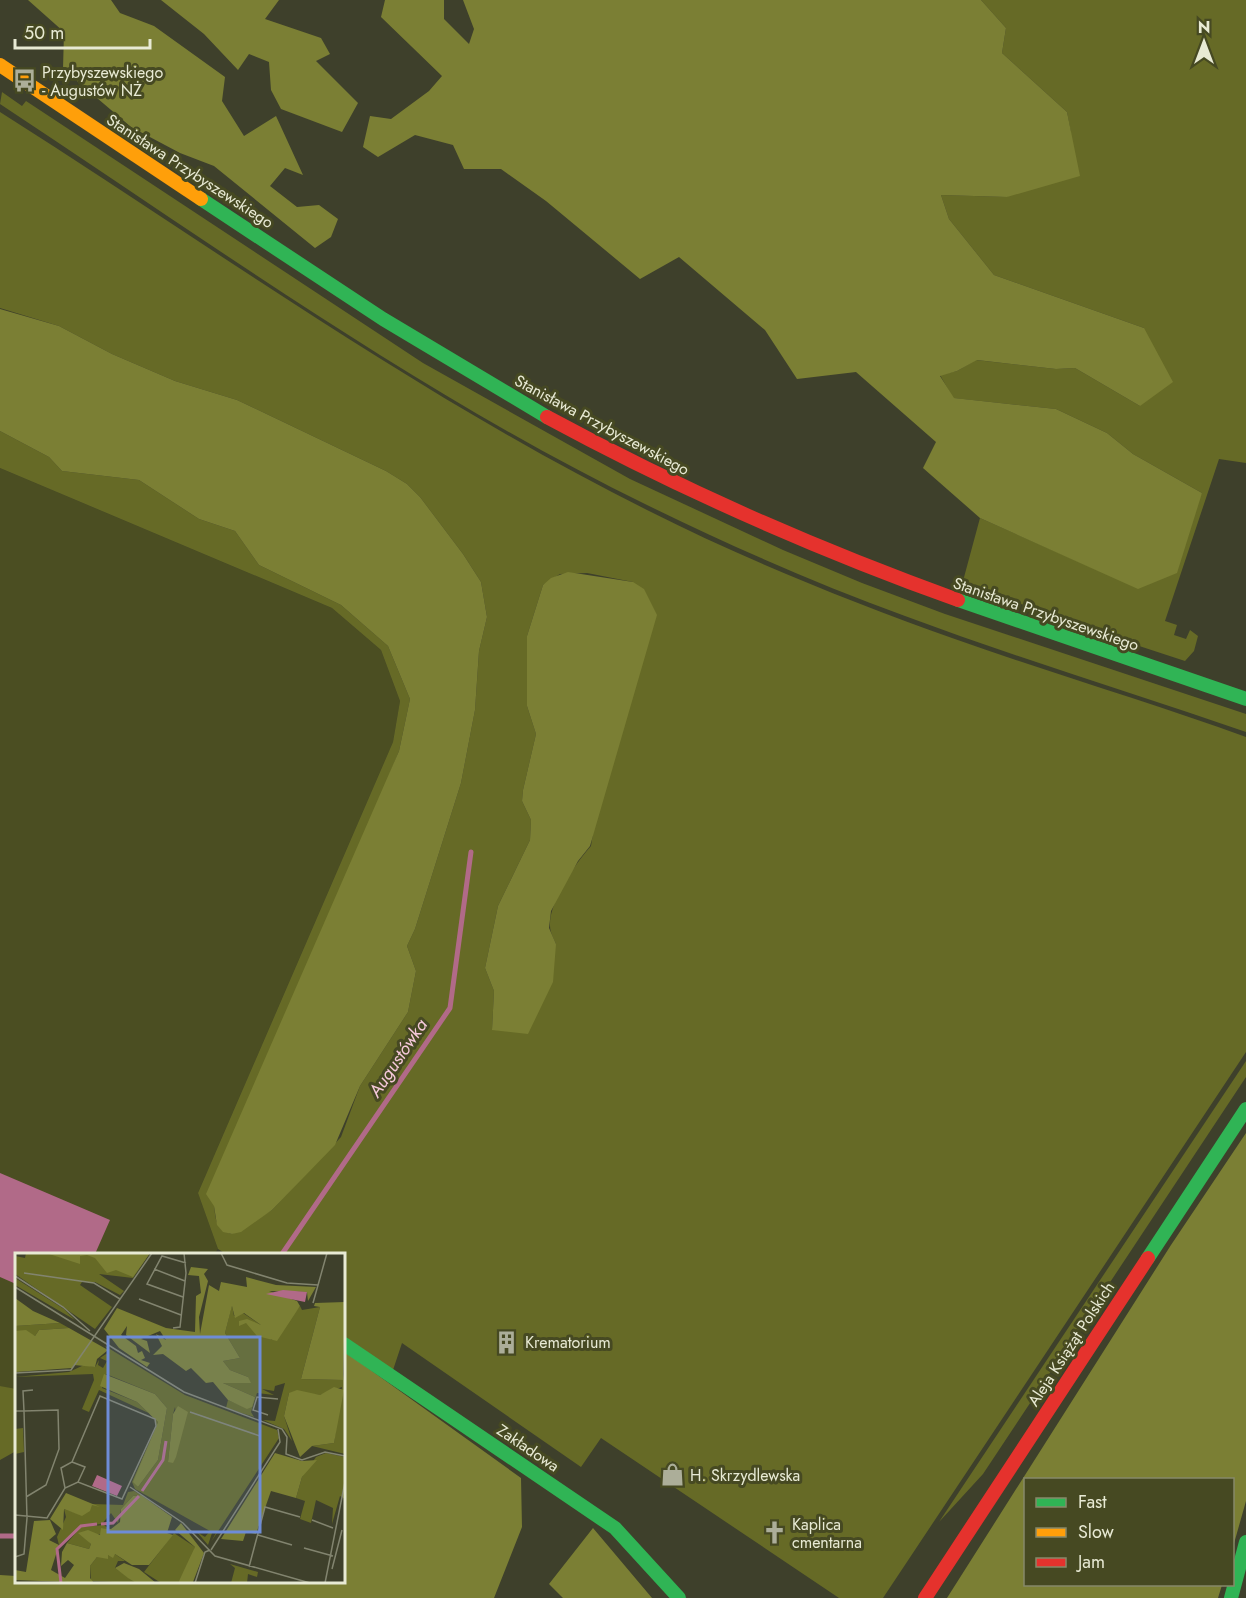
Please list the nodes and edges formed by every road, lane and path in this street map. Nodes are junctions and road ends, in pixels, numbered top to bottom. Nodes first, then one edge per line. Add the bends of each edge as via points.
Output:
1 (0, 65) edge
2 (1246, 699) edge
3 (1246, 1108) edge
4 (345, 1345) edge
5 (1246, 1542) edge
6 (679, 1598) edge
7 (925, 1598) edge
8 (1231, 1598) edge

1 - 2 street, Stanisława Przybyszewskiego via 435,351 617,455 744,517 891,578
3 - 7 street, Aleja Książąt Polskich
4 - 6 street, Zakładowa via 615,1528
5 - 8 street

